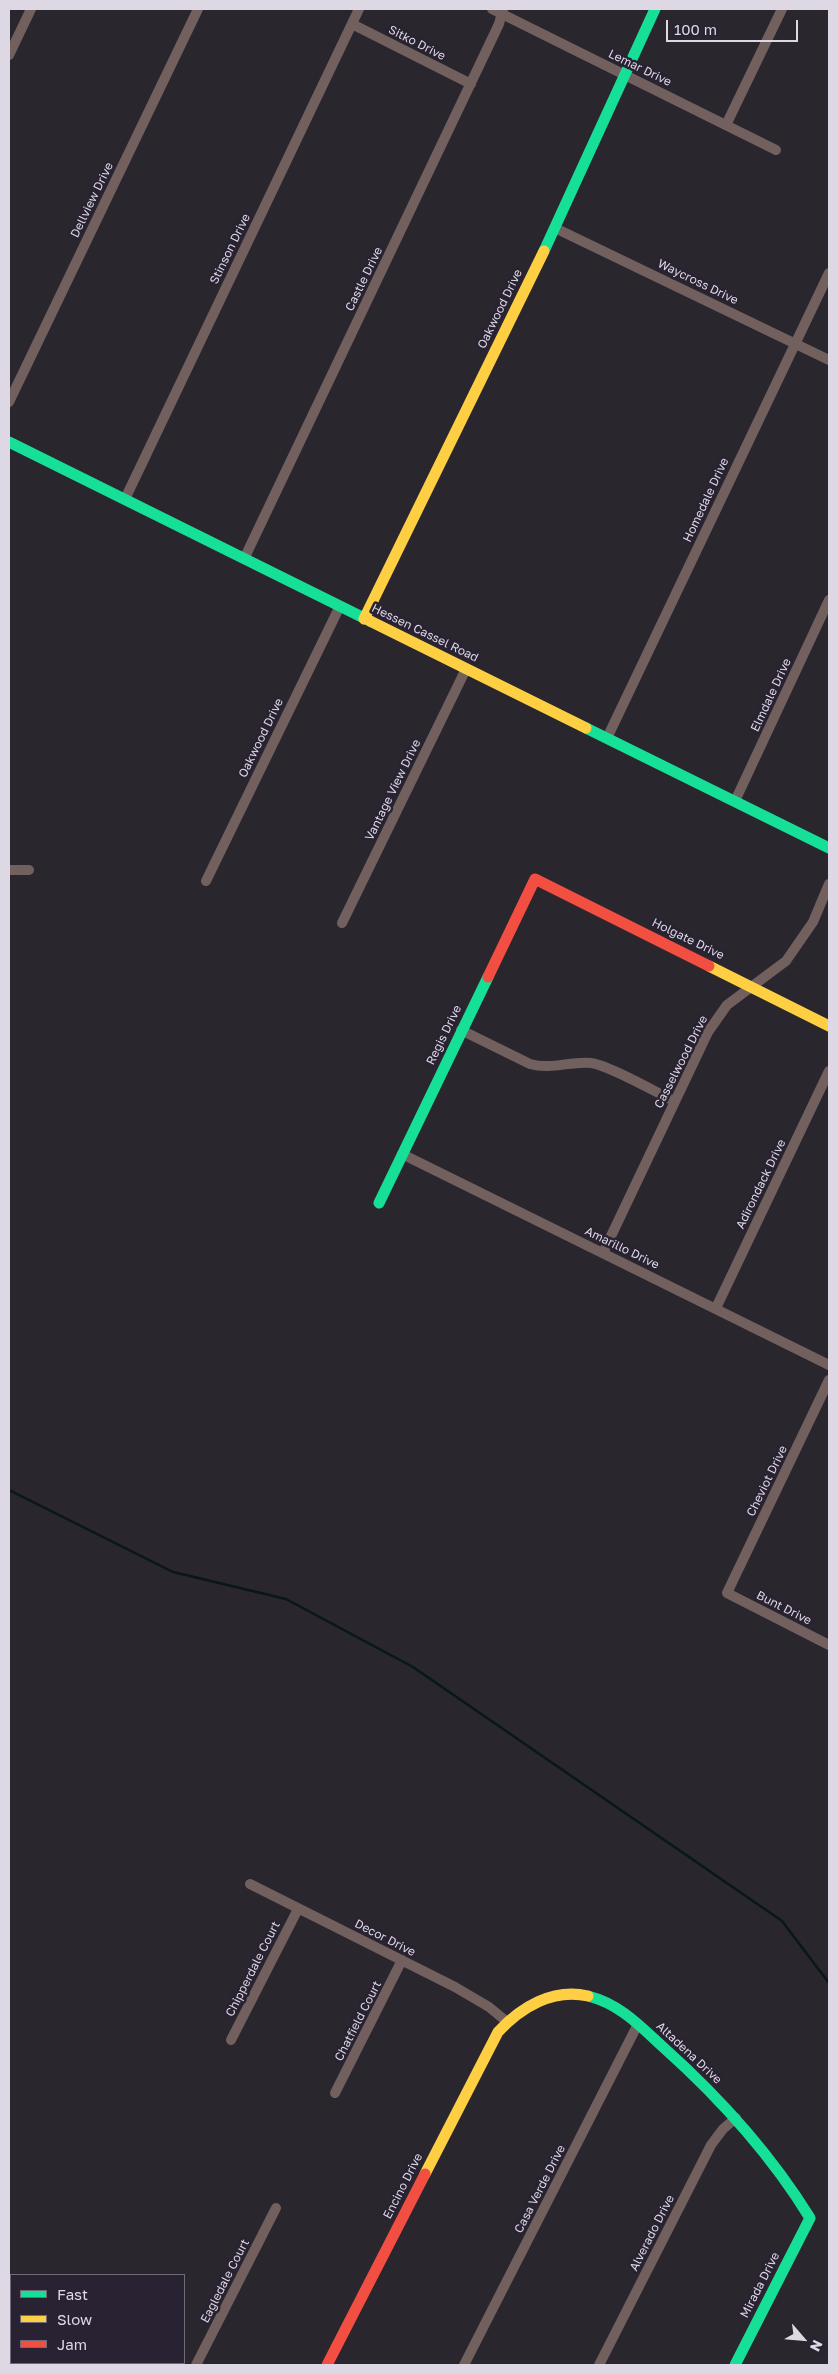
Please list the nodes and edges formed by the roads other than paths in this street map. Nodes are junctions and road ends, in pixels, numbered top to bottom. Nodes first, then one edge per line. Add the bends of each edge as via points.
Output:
1 (31, 9) edge
2 (198, 9) edge
3 (359, 9) edge
4 (492, 9) edge
5 (655, 9) edge
6 (782, 9) edge
7 (503, 11) edge
8 (352, 24) junction
9 (9, 55) edge
10 (625, 75) junction
11 (471, 84) junction
12 (726, 125) junction
13 (776, 150) dead end
14 (555, 228) junction
15 (829, 273) edge
16 (794, 342) junction
17 (829, 360) edge
18 (9, 402) edge
19 (9, 442) edge
20 (124, 499) junction
21 (244, 559) junction
22 (829, 600) edge
23 (340, 606) junction
24 (364, 619) junction
25 (466, 669) junction
26 (607, 738) junction
27 (735, 801) junction
28 (829, 848) edge
29 (9, 870) edge
30 (29, 870) dead end
31 (535, 879) joint
32 (206, 882) dead end
33 (829, 884) edge
34 (342, 922) dead end
35 (752, 986) junction
36 (829, 1026) edge
37 (462, 1030) junction
38 (829, 1071) edge
39 (674, 1101) junction
40 (402, 1154) junction
41 (378, 1203) dead end
42 (603, 1252) junction
43 (716, 1308) junction
44 (829, 1366) edge
45 (829, 1380) edge
46 (727, 1593) joint
47 (829, 1645) edge
48 (250, 1884) dead end
49 (298, 1909) junction
50 (402, 1960) junction
51 (506, 2021) junction
52 (638, 2024) junction
53 (231, 2040) dead end
54 (335, 2094) dead end
55 (736, 2118) junction
56 (276, 2208) dead end
57 (810, 2218) joint
58 (196, 2365) edge
59 (327, 2365) edge
60 (464, 2365) edge
61 (599, 2365) edge
62 (735, 2365) edge

1 - 9 street
2 - 18 street, Dellview Drive
3 - 8 street, Stinson Drive
4 - 7 street, Lemar Drive
5 - 10 street, Oakwood Drive
6 - 12 street
7 - 10 street, Lemar Drive
7 - 11 street, Castle Drive
8 - 11 street, Sitko Drive
8 - 20 street, Stinson Drive
10 - 12 street, Lemar Drive
10 - 14 street, Oakwood Drive
11 - 21 street, Castle Drive
12 - 13 street, Lemar Drive
14 - 16 street, Waycross Drive
14 - 24 street, Oakwood Drive
15 - 16 street, Homedale Drive
16 - 17 street, Waycross Drive
16 - 26 street, Homedale Drive
19 - 20 street, Hessen Cassel Road
20 - 21 street, Hessen Cassel Road
21 - 23 street, Hessen Cassel Road
22 - 27 street, Elmdale Drive
23 - 24 street, Hessen Cassel Road
23 - 32 street, Oakwood Drive
24 - 25 street, Hessen Cassel Road
25 - 26 street, Hessen Cassel Road
25 - 34 street, Vantage View Drive
26 - 27 street, Hessen Cassel Road
27 - 28 street, Hessen Cassel Road
29 - 30 street
31 - 35 street, Holgate Drive
31 - 37 street, Regis Drive
33 - 35 street, Casselwood Drive via 813,922 786,961
35 - 36 street, Holgate Drive
35 - 39 street, Casselwood Drive via 715,1021
37 - 39 street via 530,1064 540,1067 591,1063
37 - 40 street, Regis Drive
38 - 43 street, Adirondack Drive
39 - 42 street, Casselwood Drive
40 - 41 street, Regis Drive
40 - 42 street, Amarillo Drive
42 - 43 street, Amarillo Drive
43 - 44 street, Amarillo Drive
45 - 46 street, Cheviot Drive
46 - 47 street, Bunt Drive
48 - 49 street, Decor Drive
49 - 50 street, Decor Drive
49 - 53 street, Chipperdale Court
50 - 51 street, Decor Drive via 478,2000
50 - 54 street, Chatfield Court
51 - 52 street, Altadena Drive via 542,1999 565,1993 605,2001
51 - 59 street, Encino Drive
52 - 55 street, Altadena Drive
52 - 60 street, Casa Verde Drive
55 - 57 street, Altadena Drive via 767,2155
55 - 61 street, Alverado Drive via 711,2145
56 - 58 street, Eagledale Court
57 - 62 street, Mirada Drive

